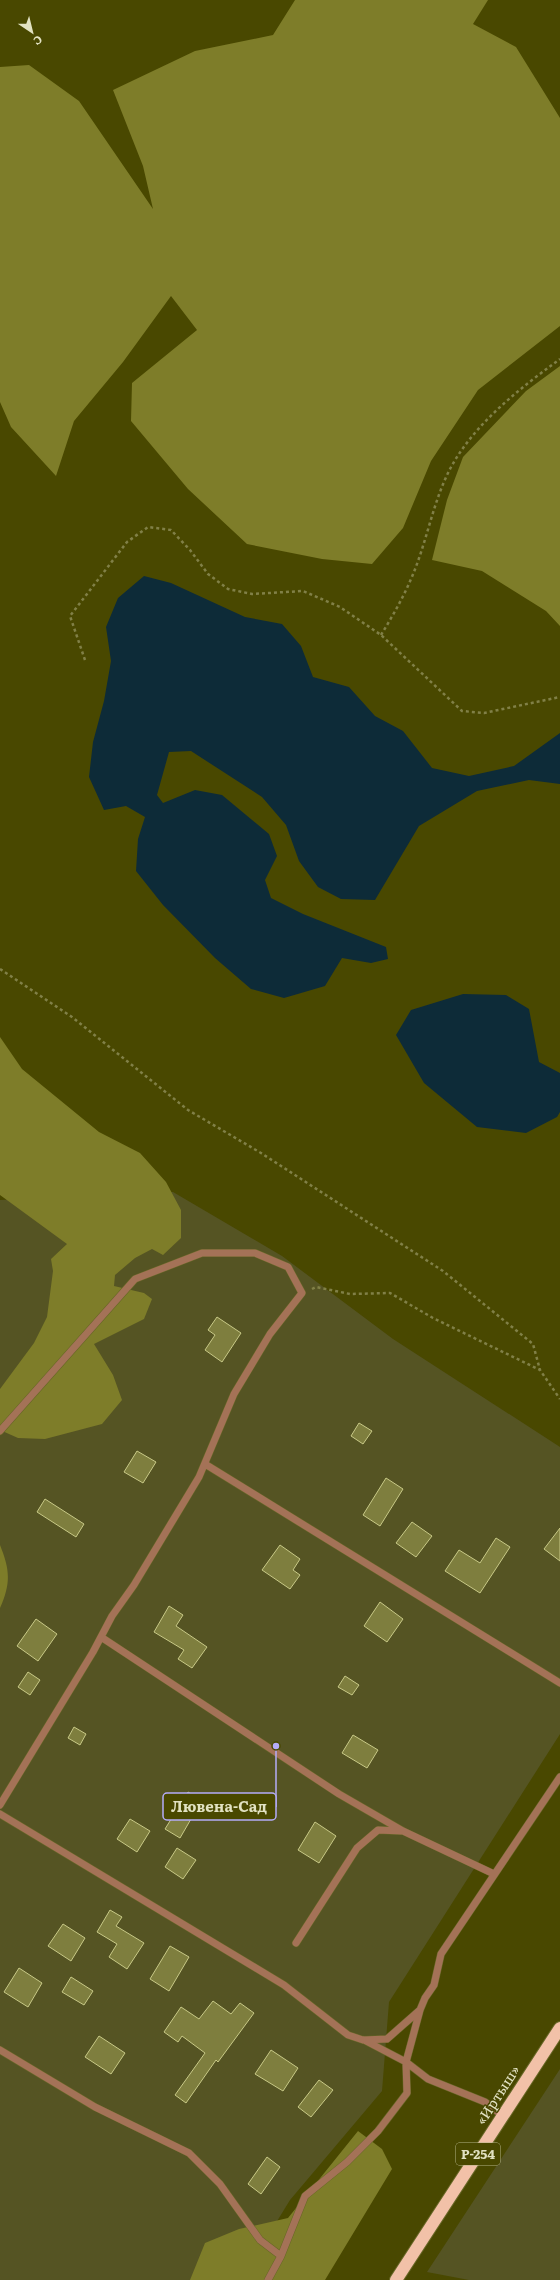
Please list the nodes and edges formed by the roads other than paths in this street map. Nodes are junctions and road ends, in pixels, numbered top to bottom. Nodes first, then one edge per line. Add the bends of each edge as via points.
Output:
1 (0, 1431) edge
2 (205, 1464) junction
3 (101, 1637) junction
4 (560, 1683) edge
5 (560, 1777) edge
6 (0, 1805) edge
7 (0, 1814) edge
8 (403, 1831) junction
9 (494, 1874) junction
10 (296, 1943) dead end
11 (420, 2010) junction
12 (560, 2028) edge
13 (364, 2040) junction
14 (0, 2050) edge
15 (406, 2062) junction
16 (503, 2116) junction
17 (281, 2256) junction
18 (268, 2280) edge
19 (396, 2280) edge

1 - 2 lane via 135,1279 202,1252 255,1253 288,1267 302,1293 270,1334 234,1394
2 - 3 lane
2 - 4 lane
3 - 6 lane
3 - 8 lane via 339,1794
5 - 9 lane
7 - 13 lane via 284,1985 348,2034
8 - 9 lane
8 - 10 lane via 378,1830 357,1848
9 - 11 lane via 441,1954 434,1985
11 - 13 lane via 387,2039
11 - 15 lane
12 - 16 highway, «Иртыш» / Р-254
13 - 15 lane
14 - 17 lane via 95,2107 189,2153 220,2184 260,2240
15 - 16 lane via 428,2079 486,2102
15 - 17 lane via 407,2092 373,2136 347,2162 305,2196
16 - 19 highway, «Иртыш» / Р-254
17 - 18 lane

